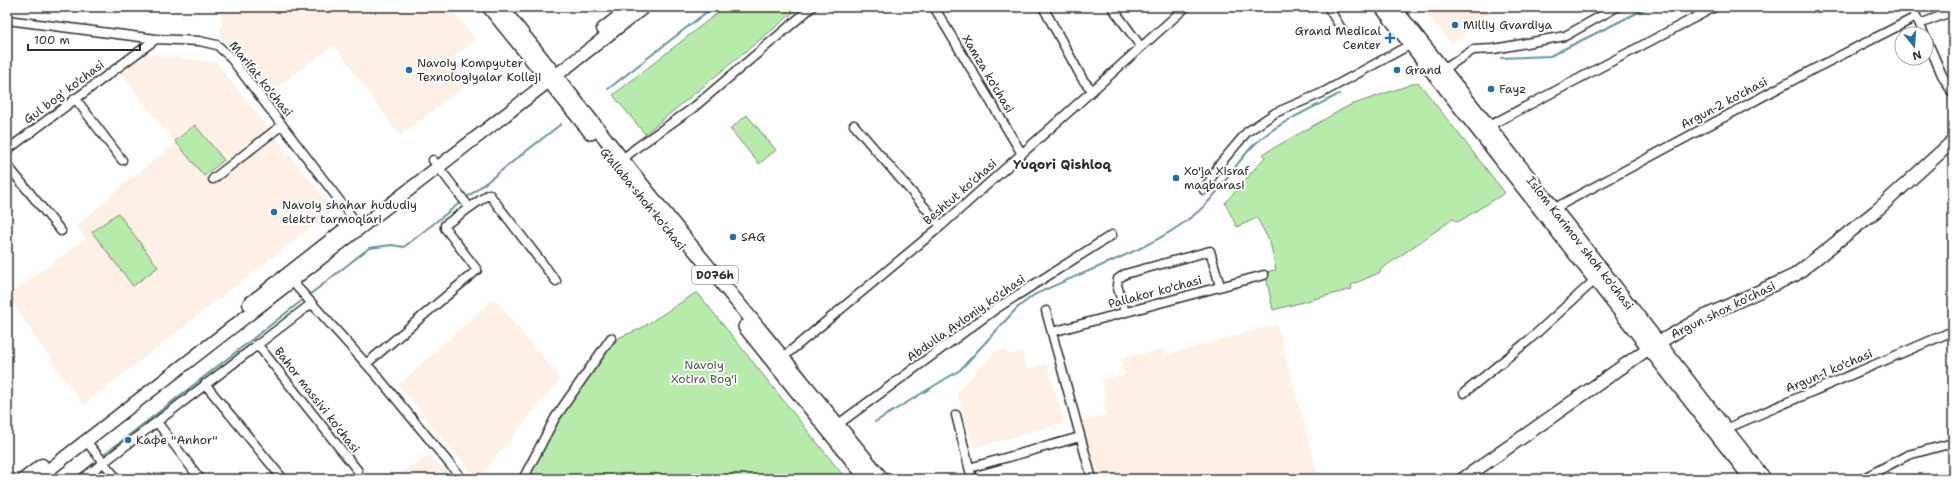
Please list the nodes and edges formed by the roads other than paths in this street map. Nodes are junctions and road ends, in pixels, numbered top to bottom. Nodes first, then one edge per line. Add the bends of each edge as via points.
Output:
1 (489, 7) edge
2 (501, 7) edge
3 (630, 7) edge
4 (644, 7) edge
5 (812, 7) edge
6 (934, 7) edge
7 (1043, 7) edge
8 (1112, 7) edge
9 (1186, 7) edge
10 (1328, 7) edge
11 (1381, 7) edge
12 (1394, 7) edge
13 (1617, 7) edge
14 (1714, 7) edge
15 (1912, 7) edge
16 (1953, 11) edge
17 (7, 20) edge
18 (1918, 21) junction
19 (1920, 26) edge
20 (1342, 30) dead end
21 (156, 39) junction
22 (1414, 42) junction
23 (1141, 46) junction
24 (1934, 56) edge
25 (1438, 73) junction
26 (551, 75) junction
27 (1092, 90) junction
28 (1953, 94) edge
29 (75, 98) junction
30 (282, 125) junction
31 (854, 125) dead end
32 (1484, 129) junction
33 (1953, 141) edge
34 (7, 150) edge
35 (1022, 154) junction
36 (623, 159) junction
37 (122, 160) dead end
38 (436, 164) junction
39 (7, 165) edge
40 (212, 179) dead end
41 (1204, 190) dead end
42 (469, 207) junction
43 (1549, 212) junction
44 (356, 221) junction
45 (941, 226) junction
46 (61, 231) dead end
47 (1112, 235) dead end
48 (1264, 275) dead end
49 (289, 278) junction
50 (1596, 279) junction
51 (556, 281) dead end
52 (1220, 286) junction
53 (311, 304) junction
54 (1046, 311) dead end
55 (1125, 312) junction
56 (1953, 331) edge
57 (1052, 332) junction
58 (611, 338) dead end
59 (257, 344) junction
60 (1653, 346) junction
61 (782, 358) junction
62 (366, 364) junction
63 (205, 384) junction
64 (1464, 393) dead end
65 (956, 415) dead end
66 (157, 422) junction
67 (837, 425) junction
68 (1727, 428) junction
69 (1715, 433) junction
70 (1080, 437) junction
71 (86, 441) junction
72 (1953, 443) edge
73 (103, 462) junction
74 (969, 468) junction
75 (358, 471) dead end
76 (24, 479) edge
77 (37, 479) edge
78 (82, 479) edge
79 (117, 479) edge
80 (200, 479) edge
81 (283, 479) edge
82 (462, 479) edge
83 (523, 479) edge
84 (867, 479) edge
85 (882, 479) edge
86 (972, 479) edge
87 (1092, 479) edge
88 (1462, 479) edge
89 (1751, 479) edge
90 (1765, 479) edge
91 (1862, 479) edge

1 - 26 main road, G'allaba shoh ko'chasi via 524,50
2 - 26 main road
3 - 26 main road
4 - 26 main road
5 - 36 street via 693,108
6 - 35 street, Xamza ko'chasi
7 - 27 street via 1083,80
8 - 23 street
9 - 23 street, Beshtut ko'chasi
10 - 20 street
11 - 22 main road, Islom Karimov shoh ko'chasi
12 - 22 main road, Islom Karimov shoh ko'chasi
13 - 25 street via 1565,36 1494,49 1473,50
14 - 32 street
15 - 18 street
16 - 18 street, Argun-2 ko'chasi
17 - 21 street, Marifat ko'chasi
18 - 19 street
18 - 43 street, Argun-2 ko'chasi via 1812,70
21 - 29 street, Gul bog' ko'chasi
21 - 30 street, Marifat ko'chasi via 199,41 217,45 230,57
22 - 25 main road, Islom Karimov shoh ko'chasi
22 - 41 street via 1322,93 1275,113 1246,132
23 - 27 street, Beshtut ko'chasi
24 - 28 street
25 - 32 main road, Islom Karimov shoh ko'chasi
26 - 36 main road, G'allaba shoh ko'chasi / D076h
26 - 38 main road
26 - 84 main road, G'allaba shoh ko'chasi / D076h
27 - 35 street, Beshtut ko'chasi
29 - 34 street, Gul bog' ko'chasi
29 - 37 street
30 - 40 street
30 - 44 street, Marifat ko'chasi
31 - 45 street
32 - 43 main road, Islom Karimov shoh ko'chasi
33 - 60 main road, Argun shox ko'chasi via 1876,211 1795,275 1701,318
35 - 45 street, Beshtut ko'chasi
36 - 61 main road, G'allaba shoh ko'chasi / D076h
38 - 42 street
38 - 44 main road
38 - 49 main road
39 - 46 street
42 - 51 street via 489,194
42 - 62 street via 445,228 477,270
43 - 50 main road, Islom Karimov shoh ko'chasi
43 - 60 main road, Islom Karimov shoh ko'chasi
44 - 49 main road
45 - 61 street, Beshtut ko'chasi
47 - 67 street, Abdulla Avloniy ko'chasi via 997,308
48 - 52 street, Pallakor ko'chasi
49 - 53 street
49 - 71 main road
49 - 76 main road
50 - 60 main road, Islom Karimov shoh ko'chasi
50 - 64 street via 1529,340
52 - 55 street, Pallakor ko'chasi
52 - 55 street via 1210,251 1125,274 1118,279 1117,285
53 - 59 street
53 - 62 street
54 - 57 street
55 - 57 street, Pallakor ko'chasi
56 - 68 street, Argun-1 ko'chasi
57 - 70 street
58 - 83 street via 556,418
59 - 63 street
59 - 75 street, Bahor massivi ko'chasi
60 - 68 main road, Islom Karimov shoh ko'chasi
60 - 69 main road, Islom Karimov shoh ko'chasi
60 - 88 main road, Argun shox ko'chasi
61 - 67 main road, G'allaba shoh ko'chasi / D076h
62 - 82 street
63 - 66 street
63 - 81 street
65 - 74 street
66 - 73 street
66 - 80 street
67 - 85 main road, G'allaba shoh ko'chasi / D076h
68 - 69 street, Argun-1 ko'chasi
68 - 90 main road, Islom Karimov shoh ko'chasi
69 - 89 main road, Islom Karimov shoh ko'chasi
70 - 74 street
70 - 87 street
71 - 73 street
71 - 77 main road
72 - 91 street via 1908,455
73 - 78 street
73 - 79 street
74 - 86 street

